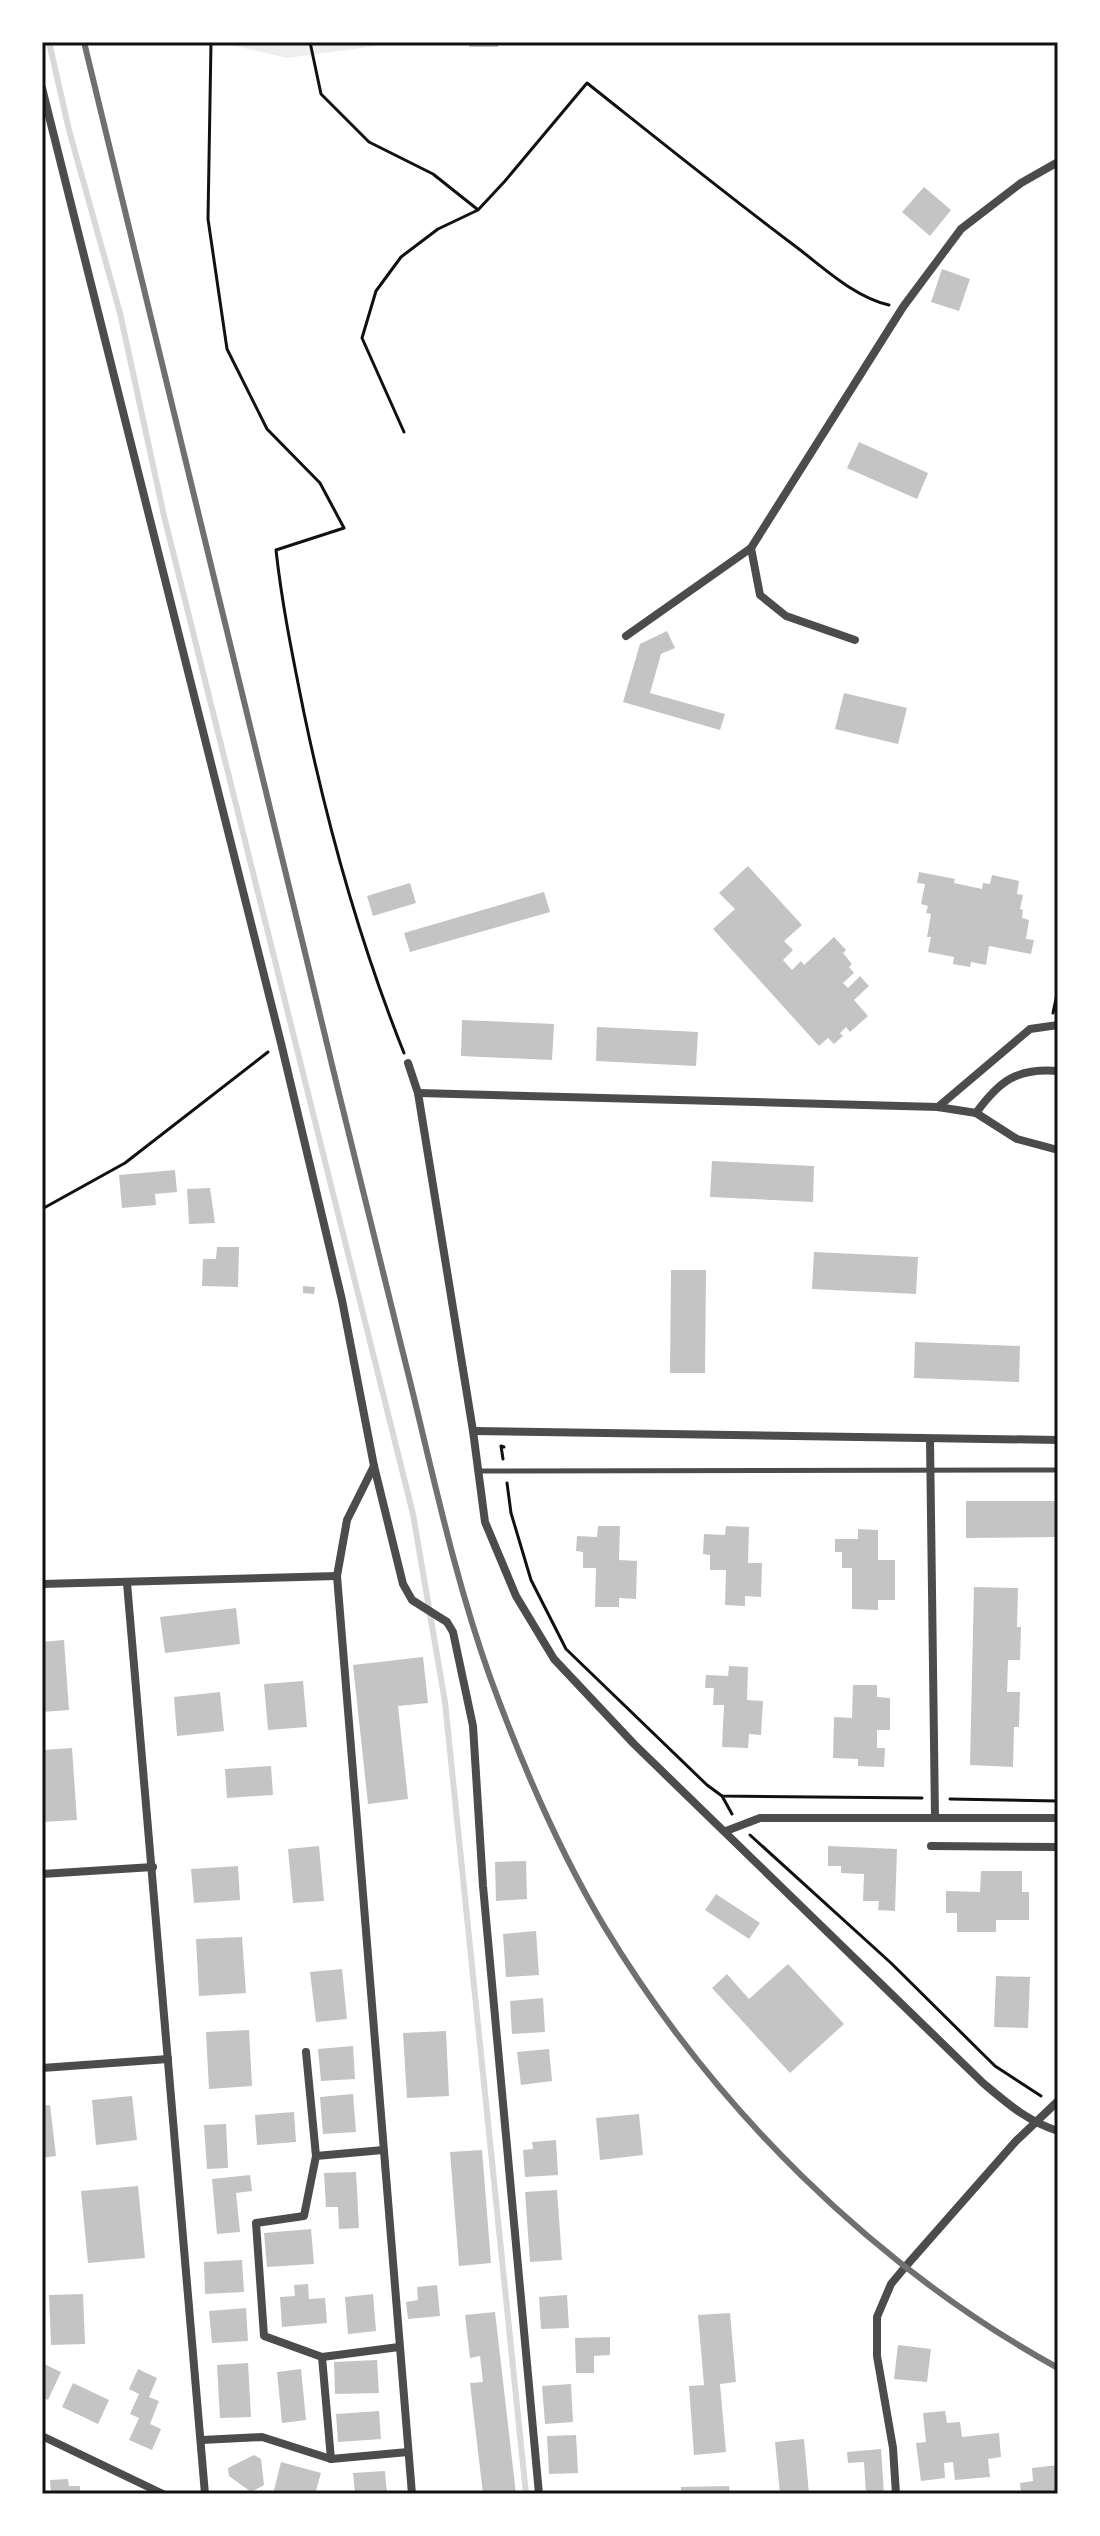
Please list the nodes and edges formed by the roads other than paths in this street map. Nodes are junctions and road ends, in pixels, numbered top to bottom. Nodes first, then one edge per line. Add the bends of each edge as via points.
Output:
1 (42, 88) edge
2 (1058, 162) edge
3 (751, 548) junction
4 (626, 636) dead end
5 (855, 640) dead end
6 (1054, 1026) edge
7 (408, 1063) road end
8 (1058, 1071) edge
9 (418, 1093) junction
10 (938, 1107) junction
11 (976, 1113) junction
12 (1058, 1150) edge
13 (473, 1431) junction
14 (930, 1439) junction
15 (1058, 1440) edge
16 (374, 1466) junction
17 (931, 1470) junction
18 (1058, 1470) edge
19 (478, 1471) junction
20 (337, 1576) junction
21 (127, 1583) junction
22 (42, 1584) edge
23 (935, 1818) junction
24 (1058, 1818) edge
25 (726, 1831) junction
26 (931, 1846) dead end
27 (1058, 1847) edge
28 (153, 1867) junction
29 (42, 1874) edge
30 (306, 2052) dead end
31 (168, 2059) junction
32 (42, 2068) edge
33 (1056, 2103) edge
34 (1035, 2124) junction
35 (1058, 2131) edge
36 (383, 2150) junction
37 (316, 2156) junction
38 (399, 2347) junction
39 (322, 2357) junction
40 (42, 2436) edge
41 (202, 2440) junction
42 (408, 2452) junction
43 (331, 2459) junction
44 (163, 2494) edge
45 (205, 2494) edge
46 (412, 2494) edge
47 (539, 2494) edge
48 (896, 2494) edge

1 - 16 street via 281,1043 342,1300
2 - 3 street via 961,229 903,307
3 - 4 street
3 - 5 street via 760,595 786,616
6 - 10 street via 1030,1029
7 - 9 street
8 - 11 street via 1015,1075 994,1088
9 - 10 street
9 - 13 street
10 - 11 street
11 - 12 street via 1017,1139
13 - 14 street
13 - 19 street
14 - 15 street
14 - 17 street
16 - 20 street via 347,1520
16 - 47 street via 403,1584 412,1600 447,1622 453,1632 473,1726
17 - 18 lane
17 - 19 lane
17 - 23 street
19 - 25 street via 485,1522 516,1596 554,1659
20 - 21 street
20 - 36 street
21 - 22 street
21 - 28 street
23 - 24 street
23 - 25 street via 760,1818
25 - 34 street via 983,2083
26 - 27 street
28 - 29 street
28 - 31 street
30 - 37 street
31 - 32 street
31 - 41 street
33 - 34 street
34 - 35 street
34 - 48 street via 891,2284 877,2317 877,2356
36 - 37 street
36 - 38 street
37 - 39 street via 304,2216 256,2223 264,2336
38 - 39 street
38 - 42 street
39 - 43 street
40 - 44 street
41 - 43 street via 262,2437
41 - 45 street
42 - 43 street
42 - 46 street

